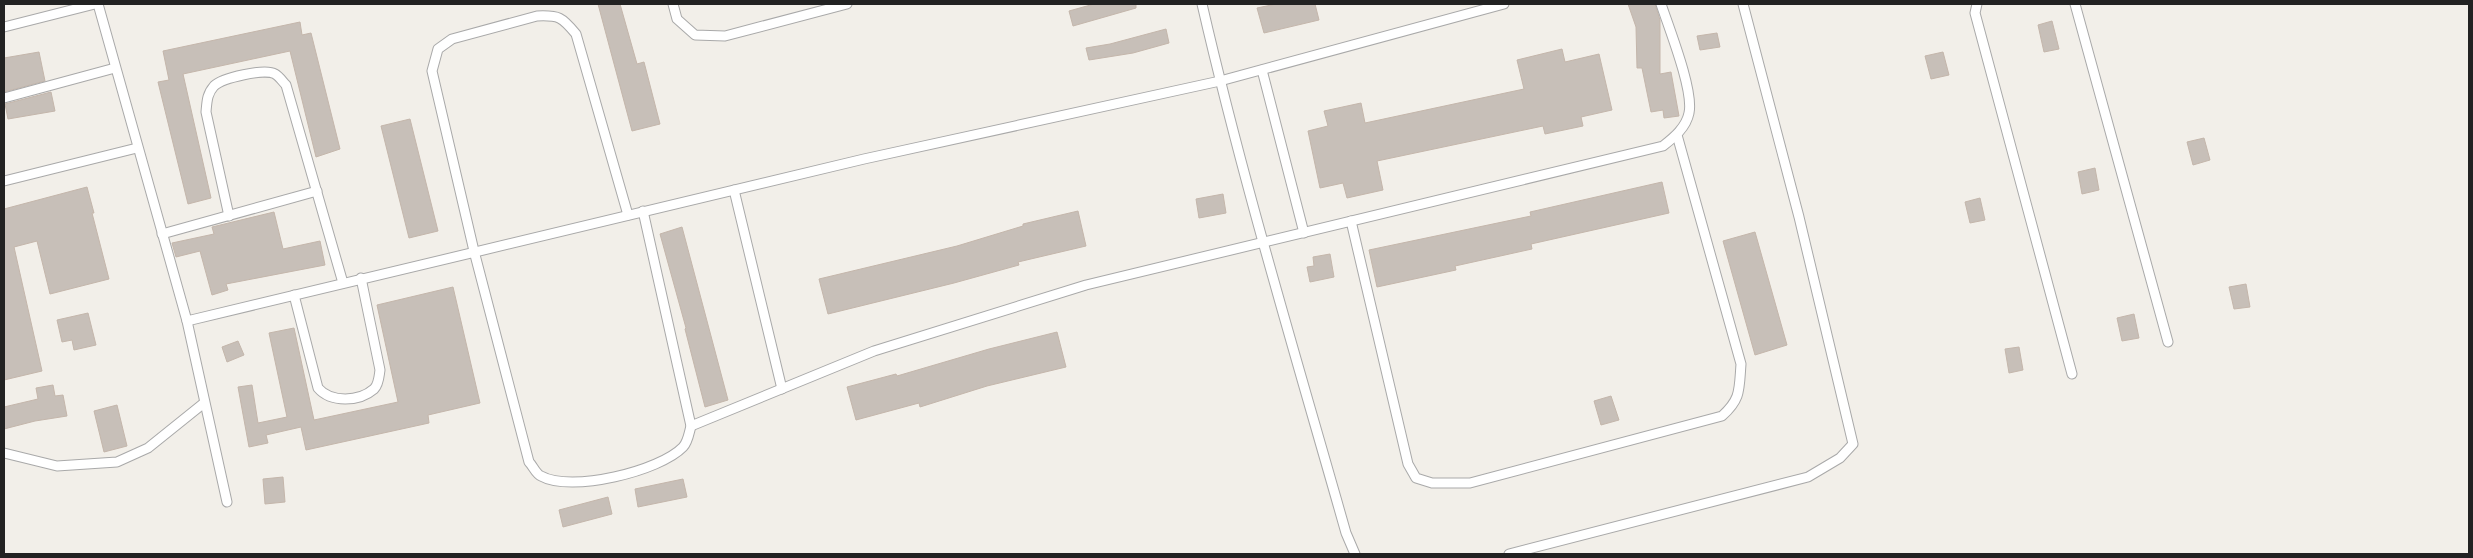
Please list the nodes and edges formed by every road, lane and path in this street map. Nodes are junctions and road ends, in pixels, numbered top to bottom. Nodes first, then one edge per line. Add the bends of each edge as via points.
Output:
1 (96, 4) edge
2 (673, 4) edge
3 (847, 4) edge
4 (1202, 4) edge
5 (1504, 4) edge
6 (1661, 4) edge
7 (1743, 4) edge
8 (1977, 4) edge
9 (2075, 4) edge
10 (4, 27) edge
11 (115, 68) junction
12 (1262, 70) junction
13 (1220, 81) junction
14 (4, 98) edge
15 (1677, 135) junction
16 (137, 148) junction
17 (4, 181) edge
18 (734, 190) junction
19 (316, 191) junction
20 (643, 211) junction
21 (628, 215) junction
22 (229, 216) junction
23 (1351, 221) junction
24 (1304, 233) junction
25 (162, 234) junction
26 (1264, 242) junction
27 (474, 251) junction
28 (362, 278) junction
29 (343, 283) junction
30 (294, 295) junction
31 (187, 322) junction
32 (2168, 342) dead end
33 (2072, 374) dead end
34 (782, 389) junction
35 (204, 403) junction
36 (691, 426) junction
37 (4, 453) edge
38 (227, 502) dead end
39 (1354, 554) edge
40 (1509, 554) edge

1 - 10 lane
1 - 11 lane
2 - 3 lane via 677,19 695,35 725,36
4 - 13 lane
5 - 12 lane
6 - 15 lane via 1690,95 1689,114
7 - 40 lane via 1854,444 1840,458 1808,477
8 - 33 lane via 1974,13
9 - 32 lane
11 - 14 lane
11 - 16 lane
12 - 13 lane
12 - 24 lane
13 - 18 lane
13 - 26 lane
15 - 23 lane via 1663,146
15 - 23 lane via 1741,364 1740,388 1735,404 1722,416 1712,419 1470,483 1432,483 1416,478 1408,464
16 - 17 lane
16 - 25 lane
18 - 20 lane
18 - 34 lane
19 - 22 lane
19 - 22 lane via 286,85 274,73 265,71 232,77 216,84 207,96 206,112
19 - 29 lane
20 - 21 lane
20 - 36 lane
21 - 27 lane
21 - 27 lane via 576,34 563,18 538,16 452,40 438,48 433,60 432,71
22 - 25 lane
23 - 24 lane
24 - 26 lane
25 - 31 lane
26 - 34 lane via 1086,285 968,320 874,351
26 - 39 lane
27 - 28 lane
27 - 36 lane via 530,462 540,476 558,482 590,482 653,466 685,446
28 - 29 lane
28 - 30 lane via 380,370 374,388 359,396 337,399 324,396 318,388
29 - 30 lane
30 - 31 lane
31 - 35 lane
34 - 36 lane
35 - 37 lane via 148,448 117,462 57,466
35 - 38 lane

